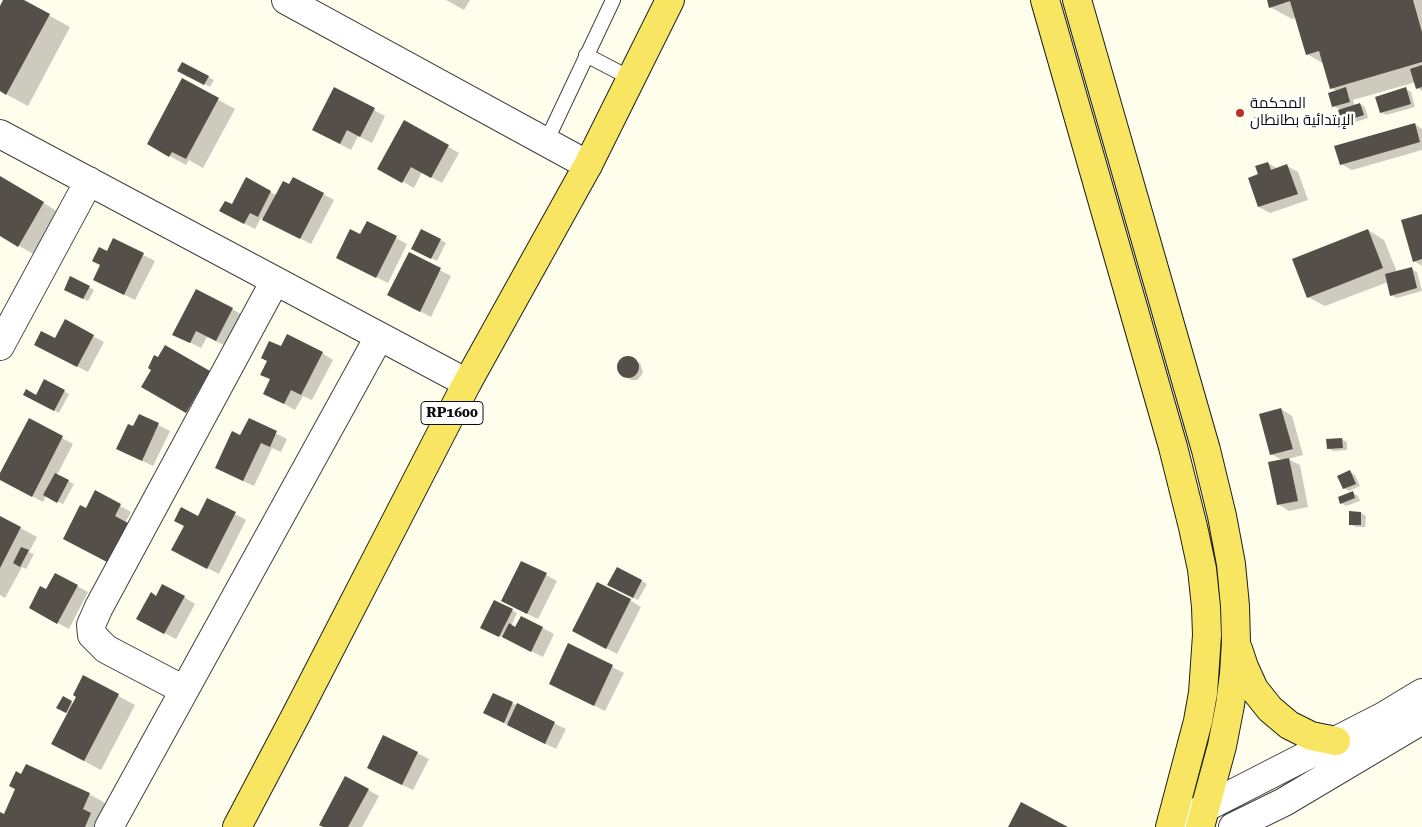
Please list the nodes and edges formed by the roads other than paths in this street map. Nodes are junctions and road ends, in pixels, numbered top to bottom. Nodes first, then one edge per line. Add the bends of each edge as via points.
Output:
1 (286, 0) edge
2 (613, 0) edge
3 (670, 0) edge
4 (1046, 0) edge
5 (1076, 0) edge
6 (586, 55) junction
7 (630, 78) junction
8 (0, 134) edge
9 (546, 142) junction
10 (588, 165) junction
11 (89, 181) junction
12 (275, 281) junction
13 (379, 336) junction
14 (0, 346) edge
15 (467, 383) junction
16 (1236, 642) junction
17 (184, 690) junction
18 (1422, 693) edge
19 (1422, 720) edge
20 (1336, 741) junction
21 (1203, 818) edge
22 (110, 827) edge
23 (237, 827) edge
24 (1171, 827) edge
25 (1233, 827) edge

1 - 9 street
2 - 6 lane
3 - 7 main road, RP1600
4 - 24 main road via 1173,447 1202,569 1207,635 1203,692
5 - 16 main road via 1206,450 1231,564
6 - 7 lane
6 - 9 lane
7 - 10 main road, RP1600
8 - 11 street
9 - 10 street
10 - 15 main road, RP1600
11 - 12 street
11 - 14 street
12 - 13 street
12 - 17 street via 91,626 92,635 106,649
13 - 15 street
13 - 17 street
15 - 23 main road, RP1600
16 - 20 main road via 1254,689 1270,709 1311,736
16 - 21 main road via 1230,705
17 - 22 street
18 - 20 street
19 - 25 street via 1284,802
20 - 21 street
21 - 24 street via 1191,815

